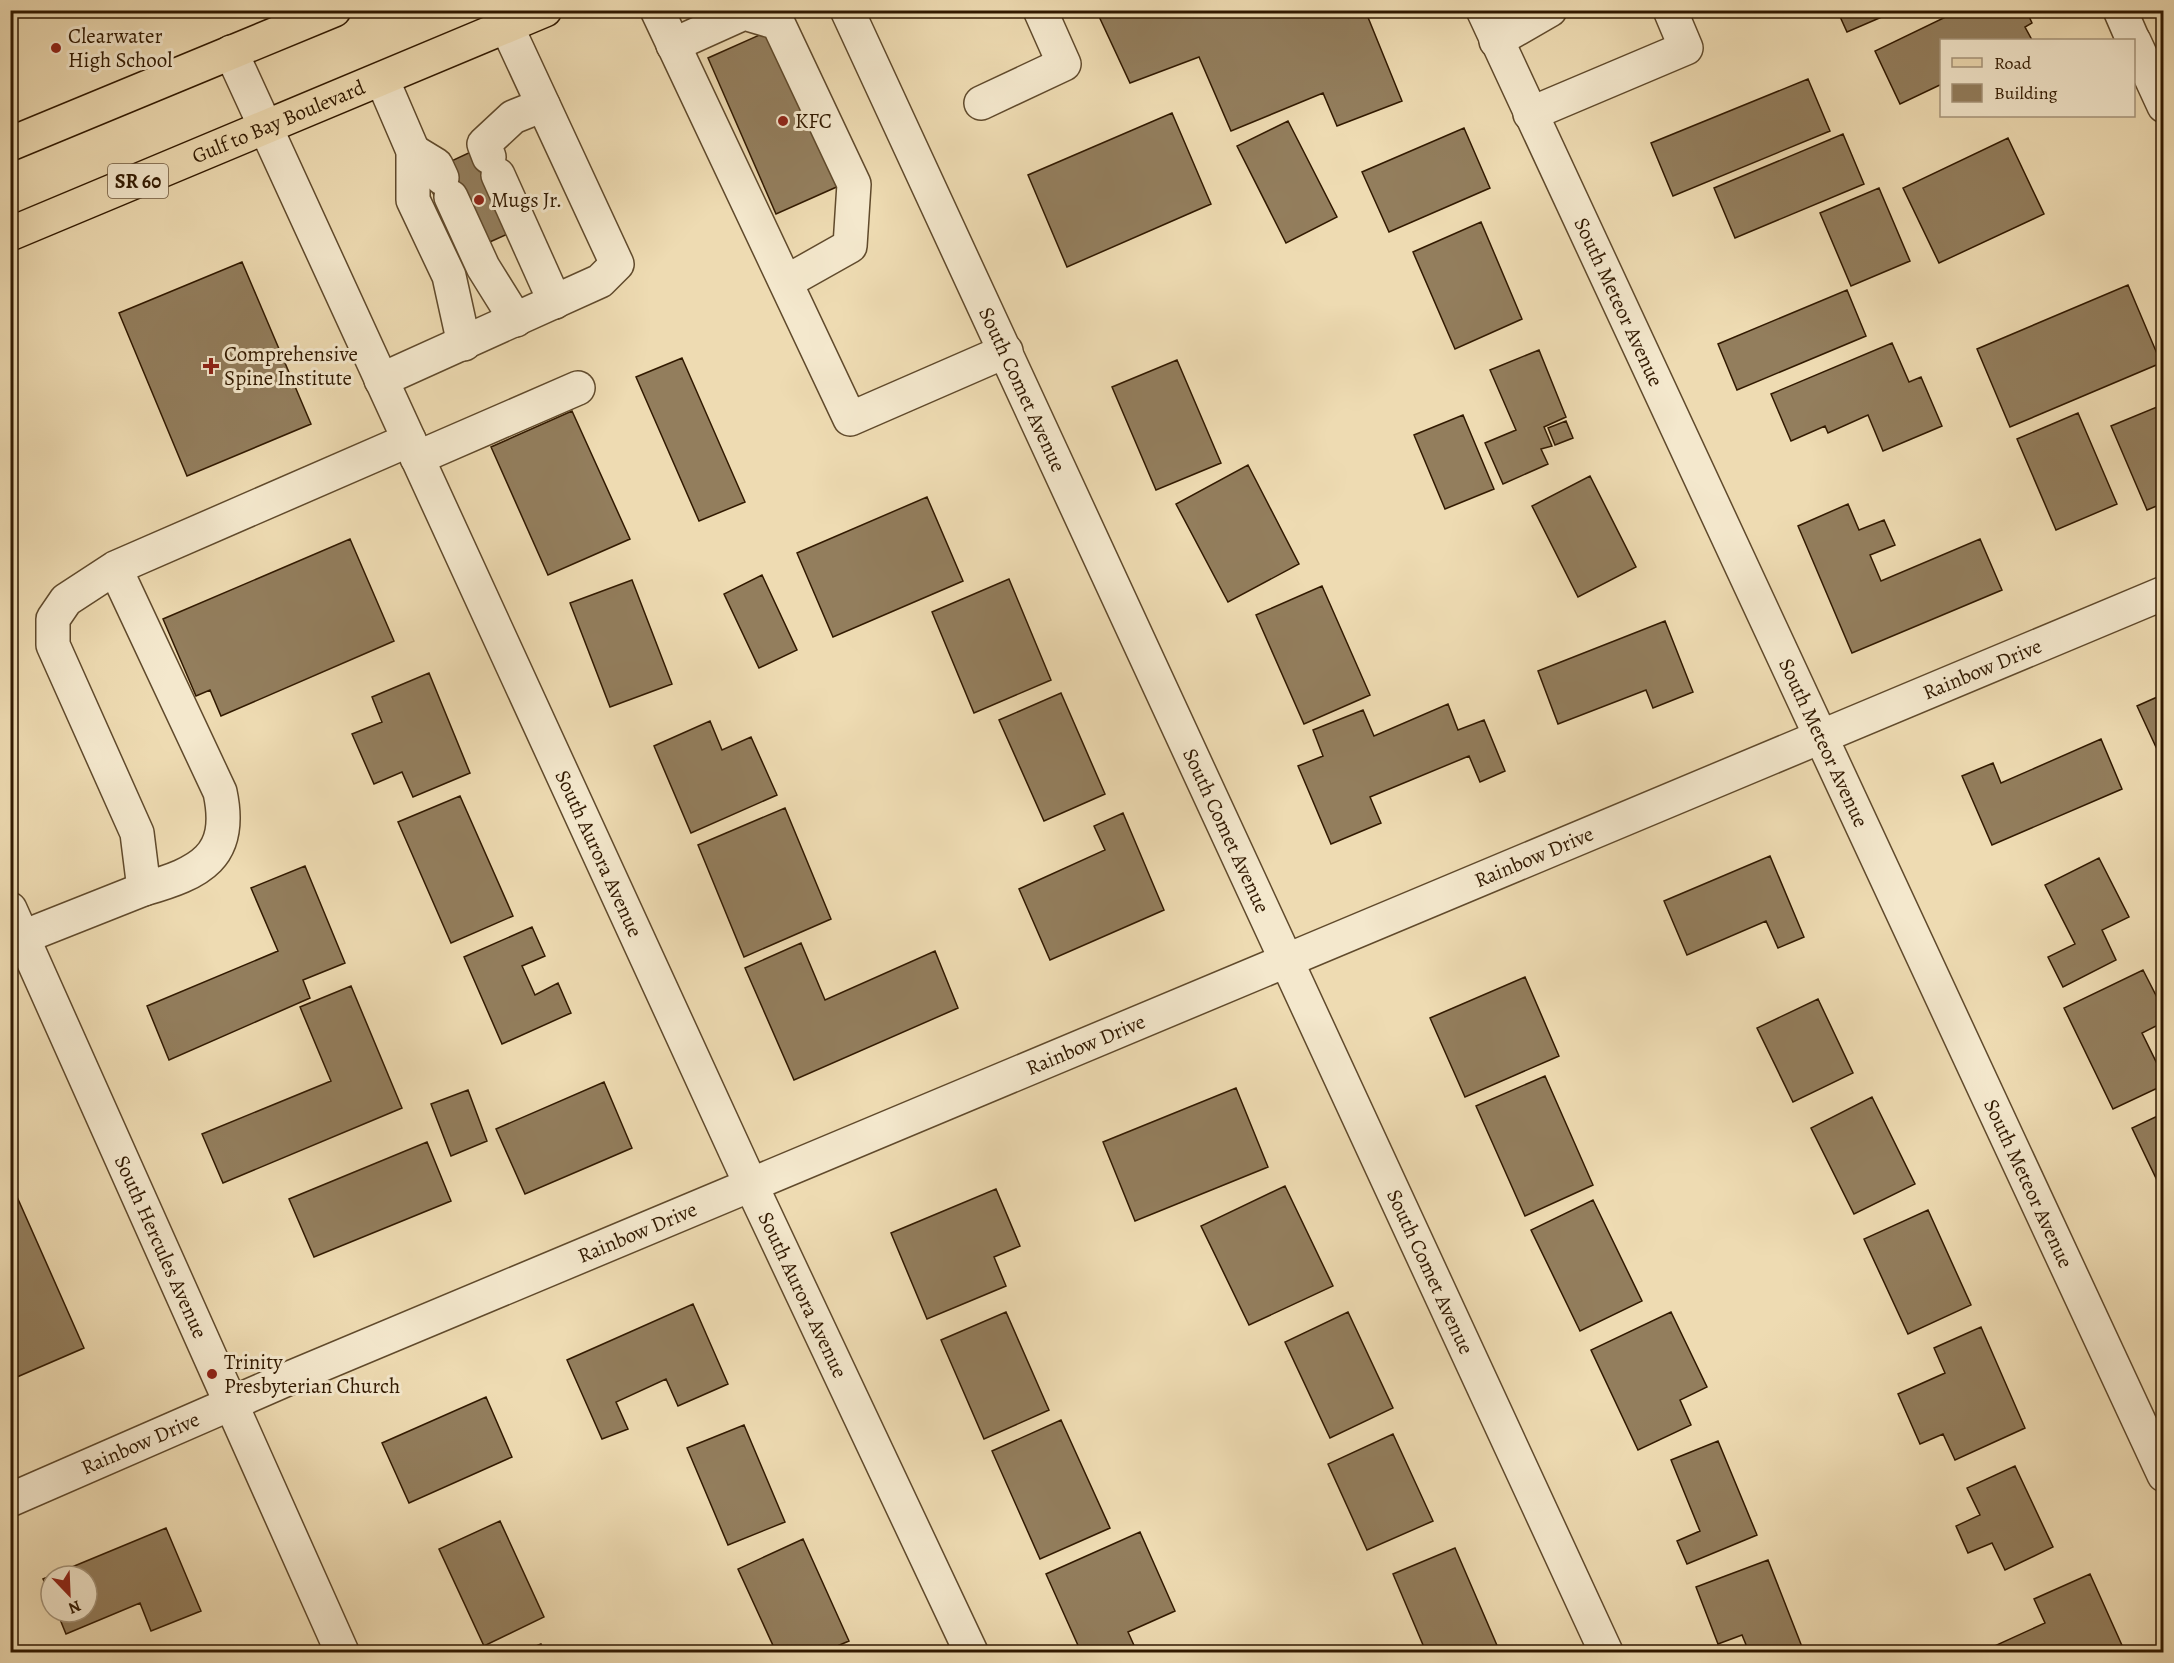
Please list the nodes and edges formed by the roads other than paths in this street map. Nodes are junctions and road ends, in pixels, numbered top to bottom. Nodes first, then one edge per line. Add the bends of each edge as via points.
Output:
1 (334, 10) edge
2 (545, 10) edge
3 (657, 10) edge
4 (847, 10) edge
5 (1040, 10) edge
6 (1483, 10) edge
7 (1550, 10) edge
8 (1670, 10) edge
9 (2120, 10) edge
10 (507, 27) junction
11 (1496, 41) junction
12 (673, 45) junction
13 (2143, 46) edge
14 (231, 52) junction
15 (382, 79) junction
16 (981, 103) dead end
17 (543, 105) junction
18 (2163, 105) edge
19 (1530, 114) junction
20 (266, 128) junction
21 (10, 144) edge
22 (413, 151) junction
23 (10, 234) edge
24 (786, 282) junction
25 (555, 302) junction
26 (516, 320) junction
27 (464, 344) junction
28 (1006, 351) junction
29 (381, 380) junction
30 (578, 388) dead end
31 (413, 449) junction
32 (115, 568) junction
33 (2163, 594) edge
34 (1820, 738) junction
35 (144, 889) junction
36 (18, 939) edge
37 (1285, 963) junction
38 (751, 1185) junction
39 (231, 1403) junction
40 (2163, 1475) edge
41 (10, 1500) edge
42 (342, 1653) edge
43 (971, 1653) edge
44 (1606, 1653) edge

1 - 14 main road
2 - 10 main road, Gulf to Bay Boulevard / SR 60
3 - 12 street
4 - 28 street, South Comet Avenue
5 - 16 street via 1064,64
6 - 11 street, South Meteor Avenue
7 - 11 street
8 - 19 street via 1686,48
9 - 13 street
10 - 15 main road, Gulf to Bay Boulevard / SR 60
10 - 17 street
11 - 19 street, South Meteor Avenue
12 - 24 street
12 - 24 street via 744,13 778,23 854,184 850,246
13 - 18 street
14 - 20 street, South Aurora Avenue
14 - 21 main road
15 - 20 main road, Gulf to Bay Boulevard / SR 60
15 - 22 street
17 - 25 street via 513,117 484,144
17 - 25 street via 617,264 600,282
19 - 34 street, South Meteor Avenue
20 - 23 main road, Gulf to Bay Boulevard / SR 60
20 - 29 street, South Aurora Avenue
22 - 26 street via 436,165 483,267
22 - 27 street via 413,200 449,276
24 - 28 street via 850,419
25 - 26 street
26 - 27 street
27 - 29 street
28 - 37 street, South Comet Avenue
29 - 31 street, South Aurora Avenue
30 - 31 street
31 - 32 street
31 - 38 street, South Aurora Avenue
32 - 35 street via 66,600 53,619 52,645 137,833
32 - 35 street via 220,792 224,812 217,850 205,865 179,879
33 - 34 street, Rainbow Drive
34 - 37 street, Rainbow Drive
34 - 40 street, South Meteor Avenue
35 - 36 street
36 - 39 street, South Hercules Avenue
37 - 38 street, Rainbow Drive
37 - 44 street, South Comet Avenue
38 - 39 street, Rainbow Drive
38 - 43 street, South Aurora Avenue
39 - 41 street, Rainbow Drive
39 - 42 street, South Hercules Avenue

